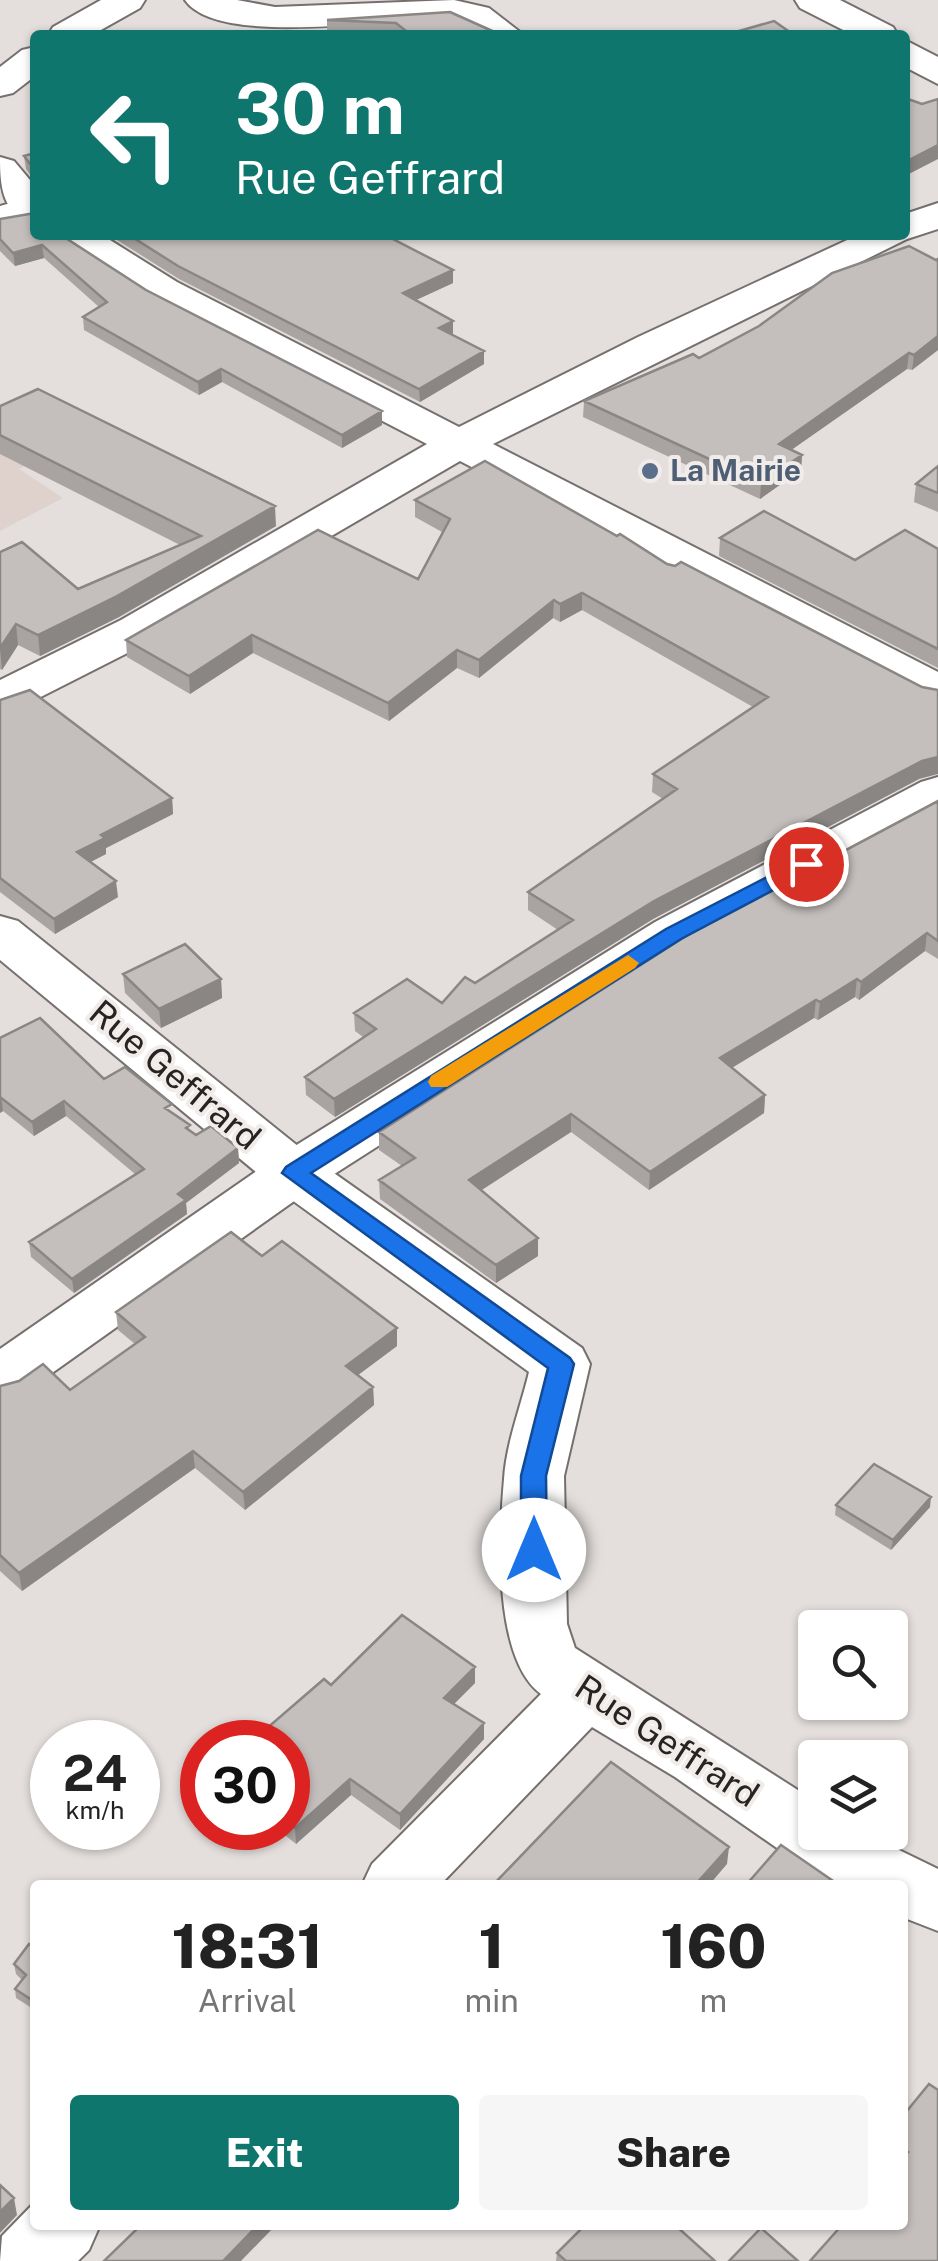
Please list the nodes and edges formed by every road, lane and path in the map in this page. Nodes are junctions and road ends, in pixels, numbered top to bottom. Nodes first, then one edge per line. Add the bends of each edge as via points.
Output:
1 (127, 0) edge
2 (203, 0) edge
3 (813, 0) edge
4 (75, 30) edge
5 (498, 30) edge
6 (870, 30) edge
7 (910, 54) edge
8 (30, 62) edge
9 (938, 73) edge
10 (0, 84) edge
11 (0, 169) edge
12 (25, 211) edge
13 (82, 240) edge
14 (877, 240) edge
15 (458, 445) junction
16 (938, 691) edge
17 (0, 698) edge
18 (938, 794) edge
19 (0, 933) edge
20 (294, 1173) junction
21 (0, 1378) edge
22 (586, 1691) junction
23 (401, 1880) edge
24 (893, 1880) edge
25 (908, 1887) edge
26 (938, 1901) edge
27 (58, 2230) edge
28 (28, 2261) edge

1 - 4 street
2 - 5 street via 275,18 451,10
3 - 6 street
7 - 9 street
8 - 10 street
11 - 12 street
13 - 15 street via 164,291
14 - 15 street
15 - 16 street
15 - 17 street via 138,630
18 - 20 street via 674,934
19 - 20 street, Rue Geffrard
20 - 21 street
20 - 22 street, Rue Geffrard via 562,1364 534,1476 535,1624 549,1664
22 - 23 street
22 - 24 street, Rue Geffrard via 698,1757 844,1857
25 - 26 street, Rue Geffrard
27 - 28 street

